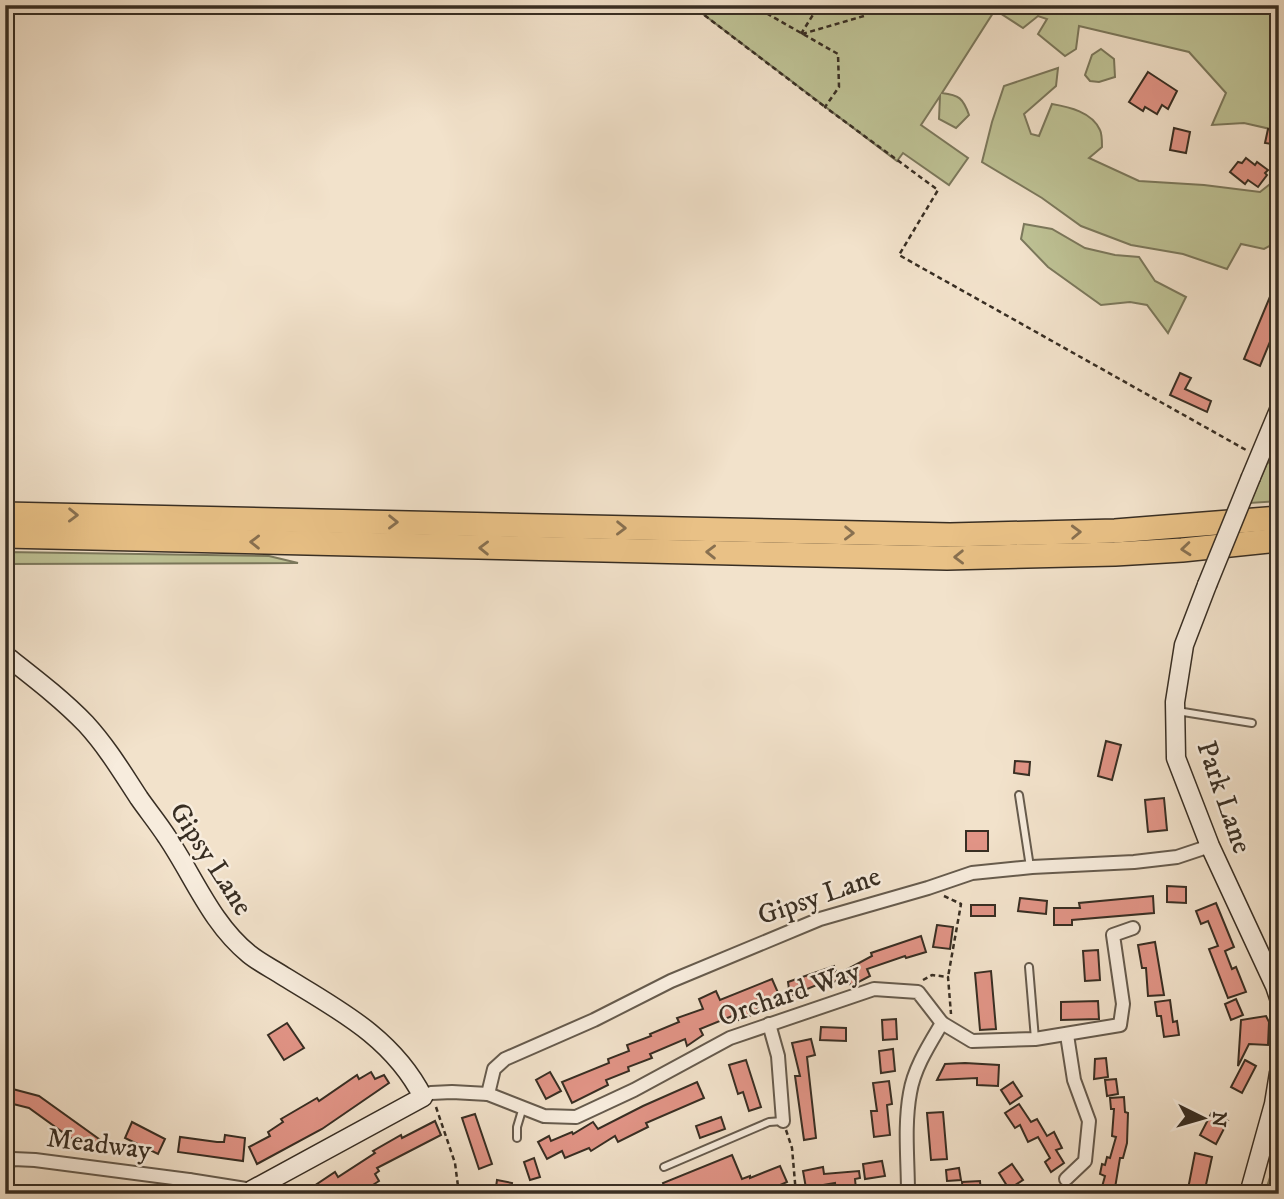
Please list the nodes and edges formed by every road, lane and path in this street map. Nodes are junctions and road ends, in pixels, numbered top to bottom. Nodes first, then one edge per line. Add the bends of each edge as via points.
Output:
1 (691, 5) edge
2 (752, 5) edge
3 (819, 5) edge
4 (876, 5) edge
5 (1165, 5) edge
6 (1188, 5) edge
7 (800, 34) junction
8 (825, 107) junction
9 (1279, 410) edge
10 (1259, 457) junction
11 (5, 514) edge
12 (1279, 518) edge
13 (5, 536) edge
14 (1279, 540) edge
15 (5, 655) edge
16 (1175, 711) junction
17 (1252, 723) dead end
18 (1019, 795) dead end
19 (1210, 846) junction
20 (1030, 867) junction
21 (928, 888) junction
22 (1133, 928) dead end
23 (1029, 967) dead end
24 (948, 977) junction
25 (898, 990) junction
26 (1279, 998) edge
27 (769, 1024) junction
28 (946, 1026) junction
29 (1067, 1035) junction
30 (1035, 1038) junction
31 (1279, 1073) edge
32 (488, 1094) junction
33 (427, 1095) junction
34 (1276, 1105) edge
35 (523, 1107) junction
36 (783, 1121) junction
37 (517, 1138) dead end
38 (5, 1165) edge
39 (664, 1167) dead end
40 (1066, 1179) dead end
41 (189, 1180) junction
42 (251, 1192) edge
43 (909, 1193) edge
44 (187, 1194) edge
45 (459, 1194) edge
46 (796, 1194) edge
47 (1249, 1194) edge

1 - 8 path
2 - 7 path
3 - 7 path
4 - 7 path via 864,16
5 - 6 path
7 - 8 path via 838,54 839,87
8 - 10 path via 938,190 899,255
9 - 10 street, Park Lane
10 - 16 street, Park Lane, bridge via 1184,645
11 -> 12 highway via 950,535 1128,530
14 -> 13 highway via 1115,554 947,558
15 - 33 street, Gipsy Lane via 86,724 108,751 232,939 371,1032
16 - 17 lane
16 - 19 street, Park Lane via 1176,758
18 - 20 lane
19 - 20 street, Gipsy Lane via 1177,857
19 - 26 street, Park Lane
20 - 21 street, Gipsy Lane via 972,873
21 - 24 path via 961,904
21 - 32 street, Gipsy Lane via 820,919 516,1053 498,1063
22 - 29 street via 1113,935 1124,1004 1120,1025
23 - 30 lane
24 - 25 path via 932,975
24 - 28 path via 951,1005
25 - 27 street, Orchard Way via 874,989
25 - 28 street, Orchard Way via 918,992
27 - 35 street, Orchard Way via 730,1038 576,1117 544,1116
27 - 36 street via 778,1056
28 - 30 street via 972,1041
28 - 43 street via 922,1057 910,1092
29 - 30 street
29 - 40 street via 1074,1080 1089,1121 1085,1161
31 - 34 street
32 - 33 street, Orchard Way
32 - 35 street, Orchard Way
33 - 42 street
33 - 45 path via 455,1163
34 - 47 street
35 - 37 lane
36 - 39 lane via 769,1122
36 - 46 path via 792,1148
38 - 41 street, Meadway via 13,1159 35,1160
41 - 42 street, Meadway
41 - 44 street

